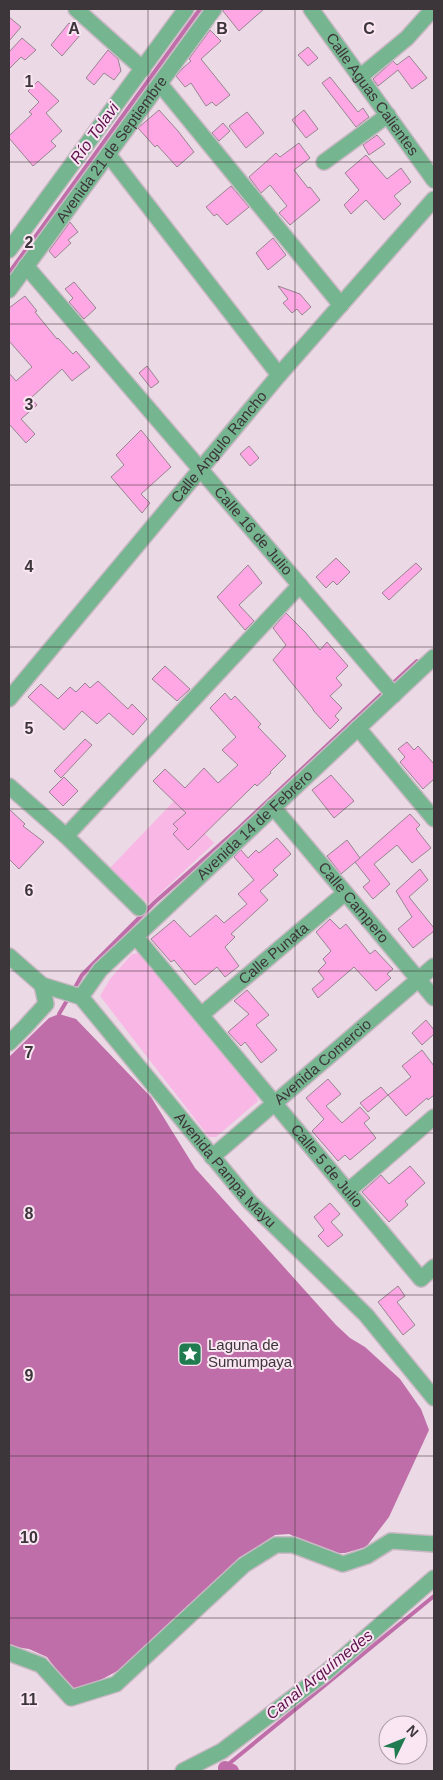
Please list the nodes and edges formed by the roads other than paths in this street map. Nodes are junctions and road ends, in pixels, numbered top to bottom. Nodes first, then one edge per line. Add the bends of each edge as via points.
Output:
1 (76, 9) edge
2 (186, 9) edge
3 (214, 9) edge
4 (311, 9) edge
5 (433, 9) edge
6 (142, 69) junction
7 (361, 76) junction
8 (160, 84) junction
9 (388, 115) junction
10 (108, 154) junction
11 (324, 162) dead end
12 (434, 180) edge
13 (434, 200) edge
14 (9, 250) edge
15 (26, 266) junction
16 (9, 290) edge
17 (342, 305) junction
18 (279, 375) junction
19 (200, 470) junction
20 (300, 585) junction
21 (434, 657) edge
22 (390, 689) junction
23 (9, 699) edge
24 (358, 728) junction
25 (9, 786) edge
26 (273, 807) junction
27 (434, 818) edge
28 (66, 836) junction
29 (345, 893) junction
30 (140, 908) dead end
31 (136, 937) junction
32 (9, 956) edge
33 (434, 966) edge
34 (419, 980) junction
35 (42, 985) junction
36 (81, 997) junction
37 (434, 998) edge
38 (201, 1015) junction
39 (9, 1043) edge
40 (274, 1103) junction
41 (434, 1118) edge
42 (212, 1156) junction
43 (348, 1191) junction
44 (434, 1267) edge
45 (434, 1398) edge
46 (434, 1544) edge
47 (434, 1578) edge
48 (9, 1653) edge
49 (183, 1771) edge

1 - 6 street
2 - 6 street, Avenida 21 de Septiembre
3 - 8 street, Avenida 21 de Septiembre
4 - 7 street, Calle Aguas Calientes
5 - 7 street via 407,38
6 - 14 street, Avenida 21 de Septiembre
7 - 9 street, Calle Aguas Calientes
8 - 10 street, Avenida 21 de Septiembre
8 - 17 street
9 - 11 street
9 - 12 street, Calle Aguas Calientes
10 - 15 street, Avenida 21 de Septiembre
10 - 18 street
13 - 17 street, Calle Angulo Rancho
15 - 16 street, Avenida 21 de Septiembre
15 - 19 street, Calle 16 de Julio
17 - 18 street, Calle Angulo Rancho
18 - 19 street, Calle Angulo Rancho
19 - 20 street, Calle 16 de Julio
19 - 23 street, Calle Angulo Rancho
20 - 22 street, Calle 16 de Julio
20 - 28 street
21 - 22 street, Avenida 14 de Febrero
22 - 24 street, Avenida 14 de Febrero
24 - 26 street, Avenida 14 de Febrero
24 - 27 street
25 - 28 street
26 - 29 street, Calle Campero
26 - 31 street, Avenida 14 de Febrero
28 - 30 street
29 - 34 street, Calle Campero
29 - 38 street, Calle Punata
31 - 36 street, Avenida 14 de Febrero via 100,970
31 - 38 street, Calle 5 de Julio
32 - 35 street
33 - 34 street, Avenida Comercio
34 - 37 street, Calle Campero
34 - 40 street, Avenida Comercio
35 - 36 street
35 - 39 street via 46,1004
36 - 42 street, Avenida Pampa Mayu
38 - 40 street, Calle 5 de Julio
40 - 42 street, Avenida Comercio
40 - 43 street, Calle 5 de Julio
41 - 43 street
42 - 45 street, Avenida Pampa Mayu via 250,1202 366,1316
43 - 44 street, Calle 5 de Julio via 421,1279
46 - 48 street via 391,1541 367,1556 343,1564 293,1545 276,1545 244,1565 116,1684 71,1698 41,1665
47 - 49 street via 316,1680 222,1751

